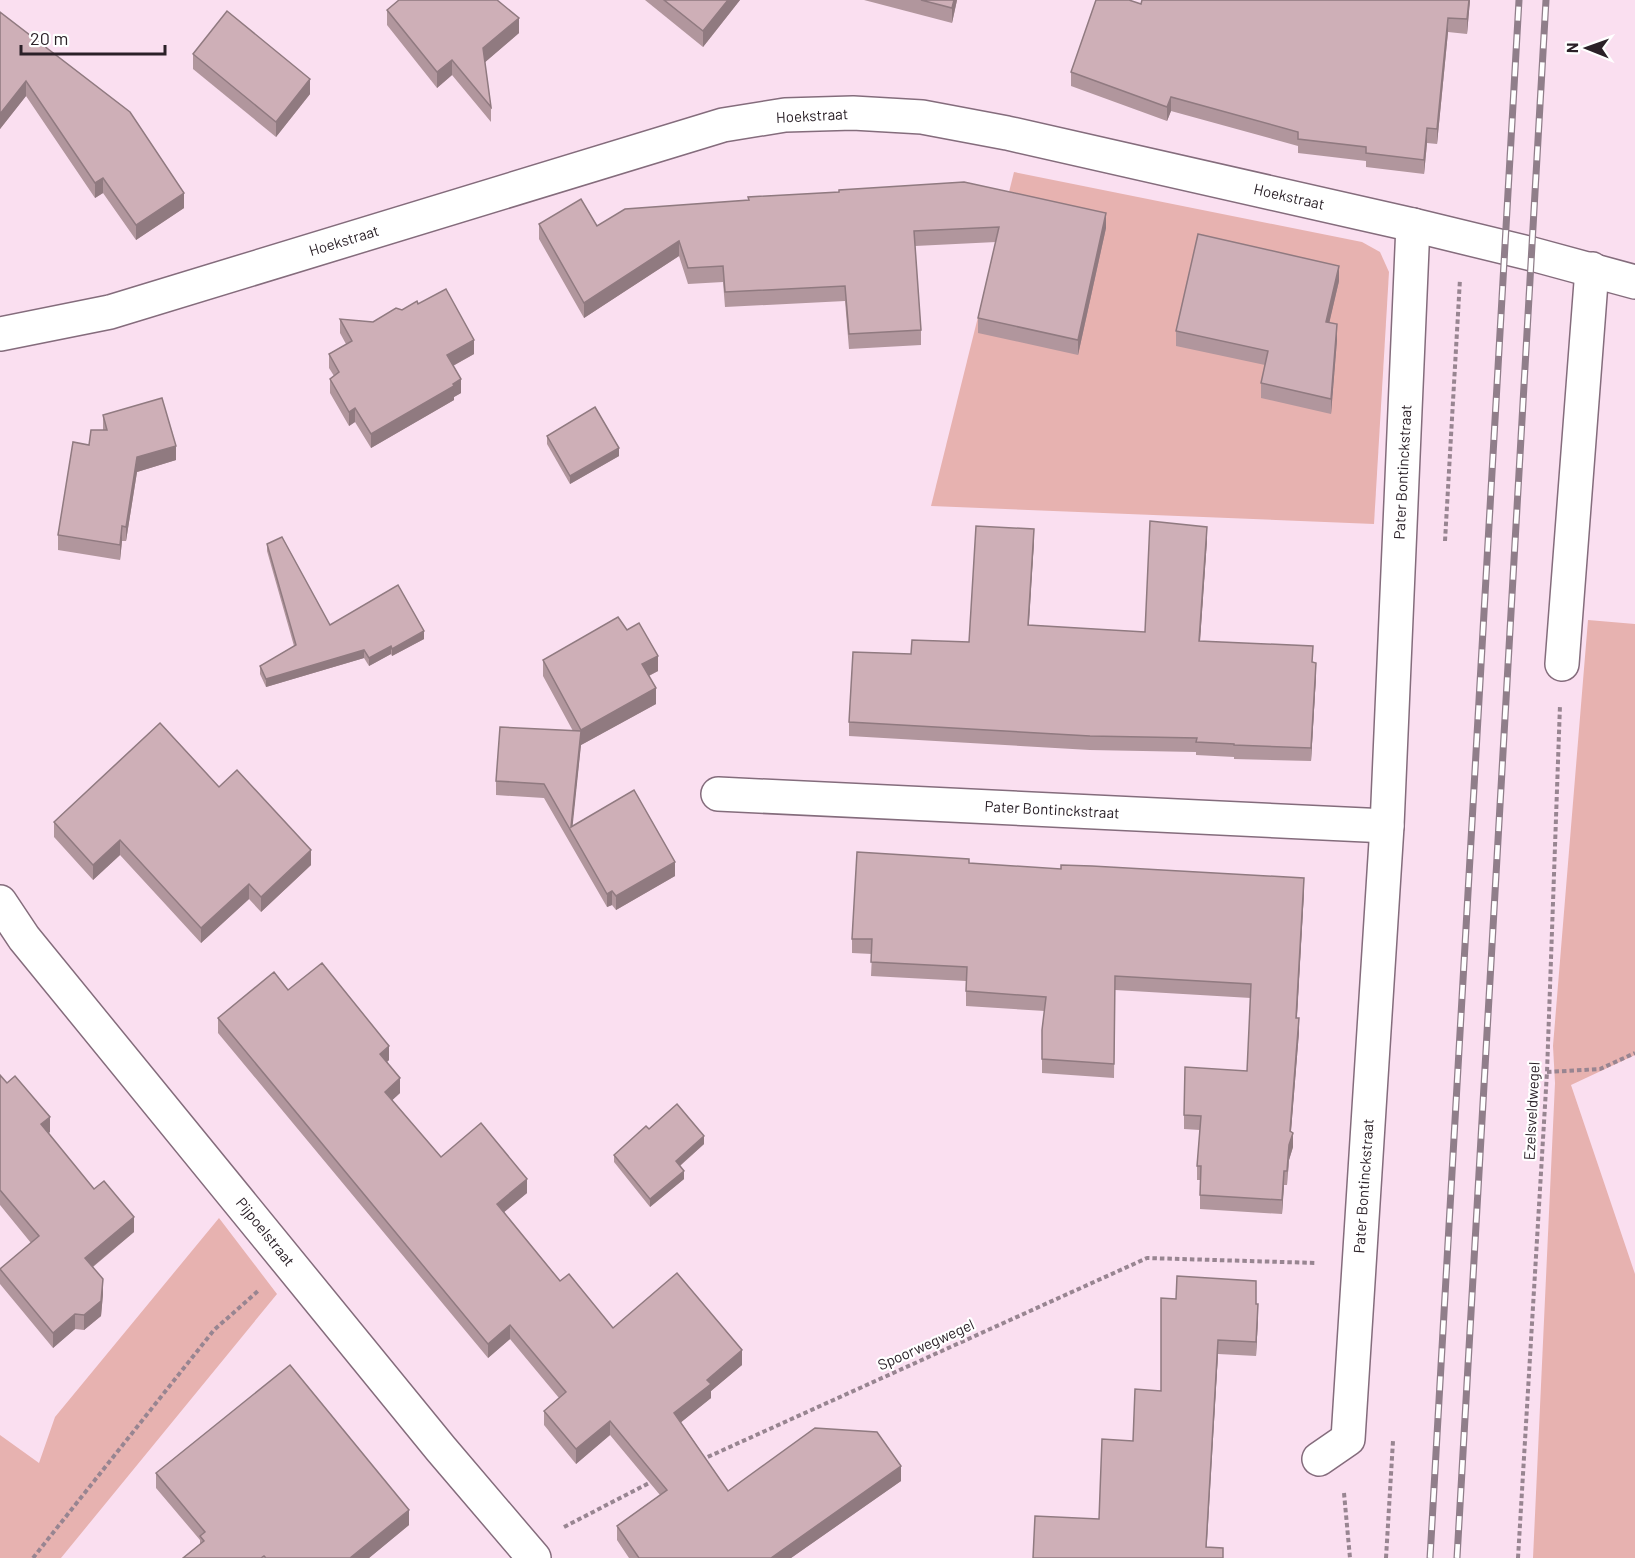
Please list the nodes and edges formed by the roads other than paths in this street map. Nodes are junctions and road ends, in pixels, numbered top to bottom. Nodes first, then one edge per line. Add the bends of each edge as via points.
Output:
1 (1413, 225) junction
2 (1592, 269) junction
3 (1635, 282) edge
4 (0, 334) edge
5 (1562, 664) road end
6 (718, 794) dead end
7 (1387, 826) junction
8 (0, 902) edge
9 (1330, 1452) road end
10 (530, 1553) edge

1 - 2 street, Hoekstraat
1 - 4 street, Hoekstraat via 922,117 854,113 785,115 723,125 110,312
1 - 7 street, Pater Bontinckstraat
2 - 3 street, Hoekstraat
2 - 5 street
6 - 7 street, Pater Bontinckstraat
7 - 9 street, Pater Bontinckstraat via 1348,1439
8 - 10 street, Pijpoelstraat via 24,938

